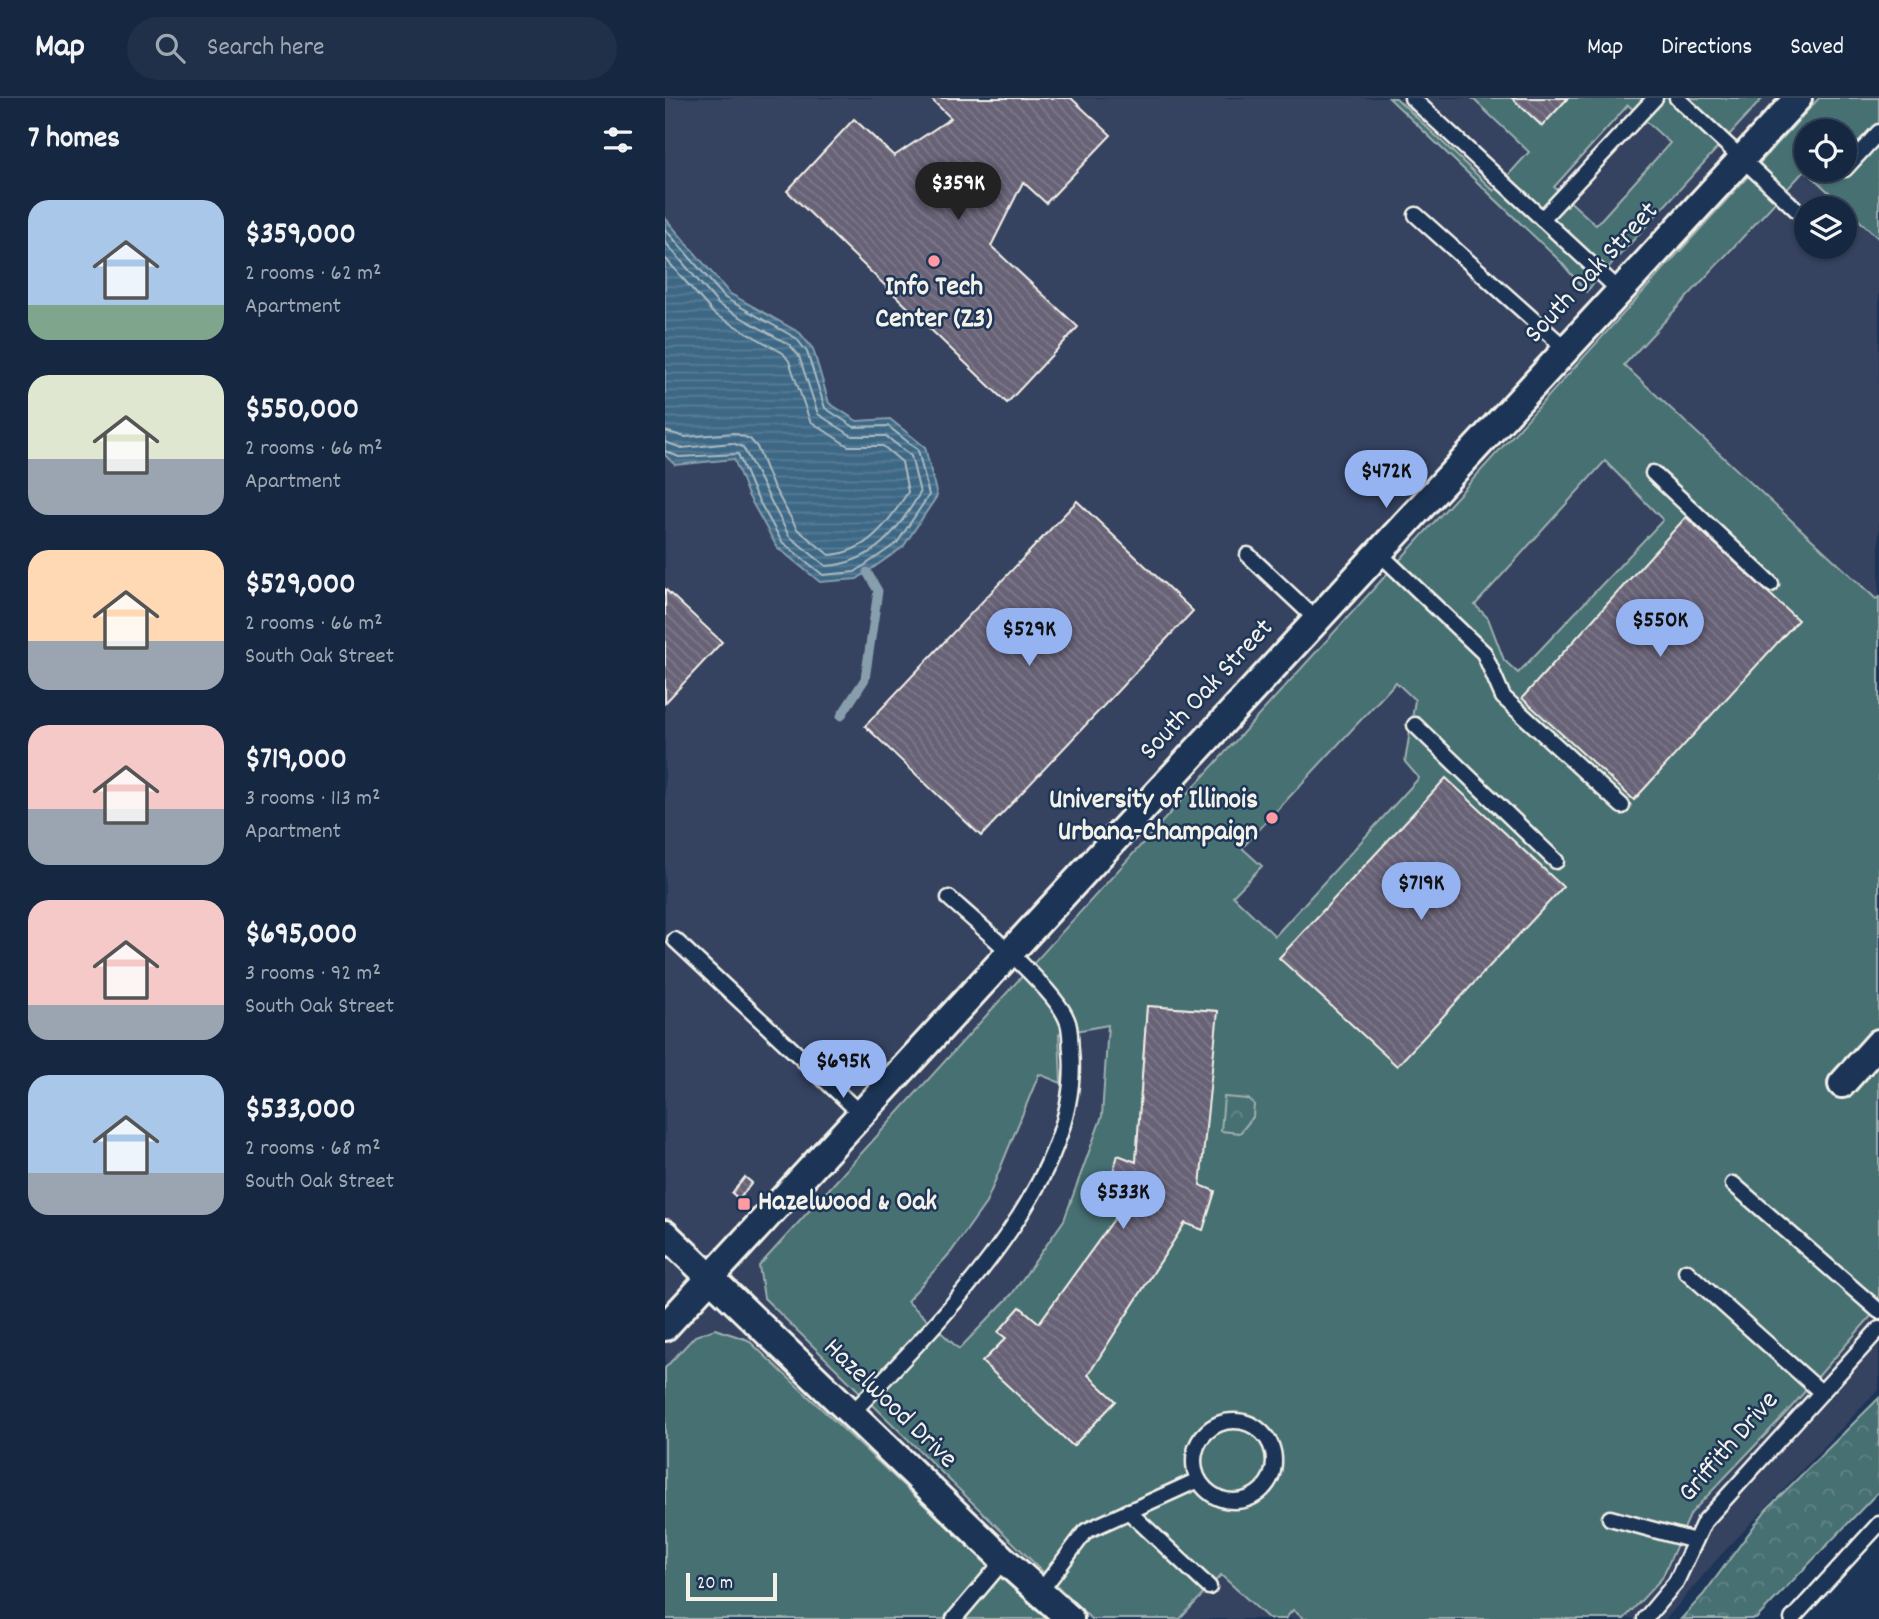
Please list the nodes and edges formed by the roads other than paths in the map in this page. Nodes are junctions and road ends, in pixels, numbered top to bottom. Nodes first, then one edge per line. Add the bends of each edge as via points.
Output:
1 (1412, 98) edge
2 (1655, 98) edge
3 (1677, 98) edge
4 (1798, 98) edge
5 (1879, 132) edge
6 (1857, 155) edge
7 (1742, 159) junction
8 (1794, 207) edge
9 (1416, 215) dead end
10 (1542, 219) junction
11 (1620, 291) junction
12 (1566, 349) junction
13 (1653, 473) dead end
14 (1379, 553) junction
15 (1248, 555) dead end
16 (1771, 584) dead end
17 (1317, 620) junction
18 (1415, 725) dead end
19 (1622, 806) dead end
20 (1556, 861) dead end
21 (949, 898) dead end
22 (675, 940) dead end
23 (1009, 954) junction
24 (1879, 1043) edge
25 (1842, 1084) dead end
26 (861, 1114) junction
27 (1733, 1184) dead end
28 (665, 1234) edge
29 (1686, 1270) dead end
30 (711, 1278) junction
31 (1879, 1311) edge
32 (665, 1327) edge
33 (1879, 1329) edge
34 (1821, 1392) junction
35 (852, 1413) junction
36 (1198, 1479) junction
37 (1128, 1511) junction
38 (1610, 1518) dead end
39 (1879, 1524) edge
40 (1695, 1541) junction
41 (1004, 1560) junction
42 (1209, 1587) dead end
43 (1040, 1591) junction
44 (954, 1619) edge
45 (1070, 1619) edge
46 (1644, 1619) edge
47 (1792, 1619) edge

1 - 10 lane
2 - 10 lane
3 - 7 lane
4 - 7 street, South Oak Street
5 - 6 lane
7 - 8 lane
7 - 11 street, South Oak Street
9 - 12 lane
10 - 11 lane
11 - 12 street, South Oak Street
12 - 14 street, South Oak Street
13 - 16 lane
14 - 17 street, South Oak Street
14 - 19 lane via 1484,653 1503,697
15 - 17 lane
17 - 23 street, South Oak Street
18 - 20 lane
21 - 23 lane
22 - 26 lane
23 - 26 street, South Oak Street
23 - 35 lane via 1067,1019 1073,1073 1062,1127 1029,1202 991,1259
24 - 25 street
26 - 30 street, South Oak Street
27 - 31 lane
28 - 30 street, Hazelwood Drive
29 - 34 lane
30 - 32 street, South Oak Street
30 - 35 street, Hazelwood Drive
33 - 34 lane, Griffith Drive
34 - 40 lane, Griffith Drive via 1704,1522
35 - 41 street, Hazelwood Drive
36 - 36 lane via 1217,1498 1244,1500 1266,1486 1272,1474 1273,1449 1257,1427 1232,1420 1219,1423 1207,1430 1196,1446 1193,1466
36 - 37 lane
37 - 42 lane
37 - 43 lane via 1086,1531
38 - 40 lane
39 - 47 lane
40 - 46 lane, Griffith Drive via 1676,1582
41 - 43 street, Hazelwood Drive
41 - 44 lane
43 - 45 street, Hazelwood Drive

